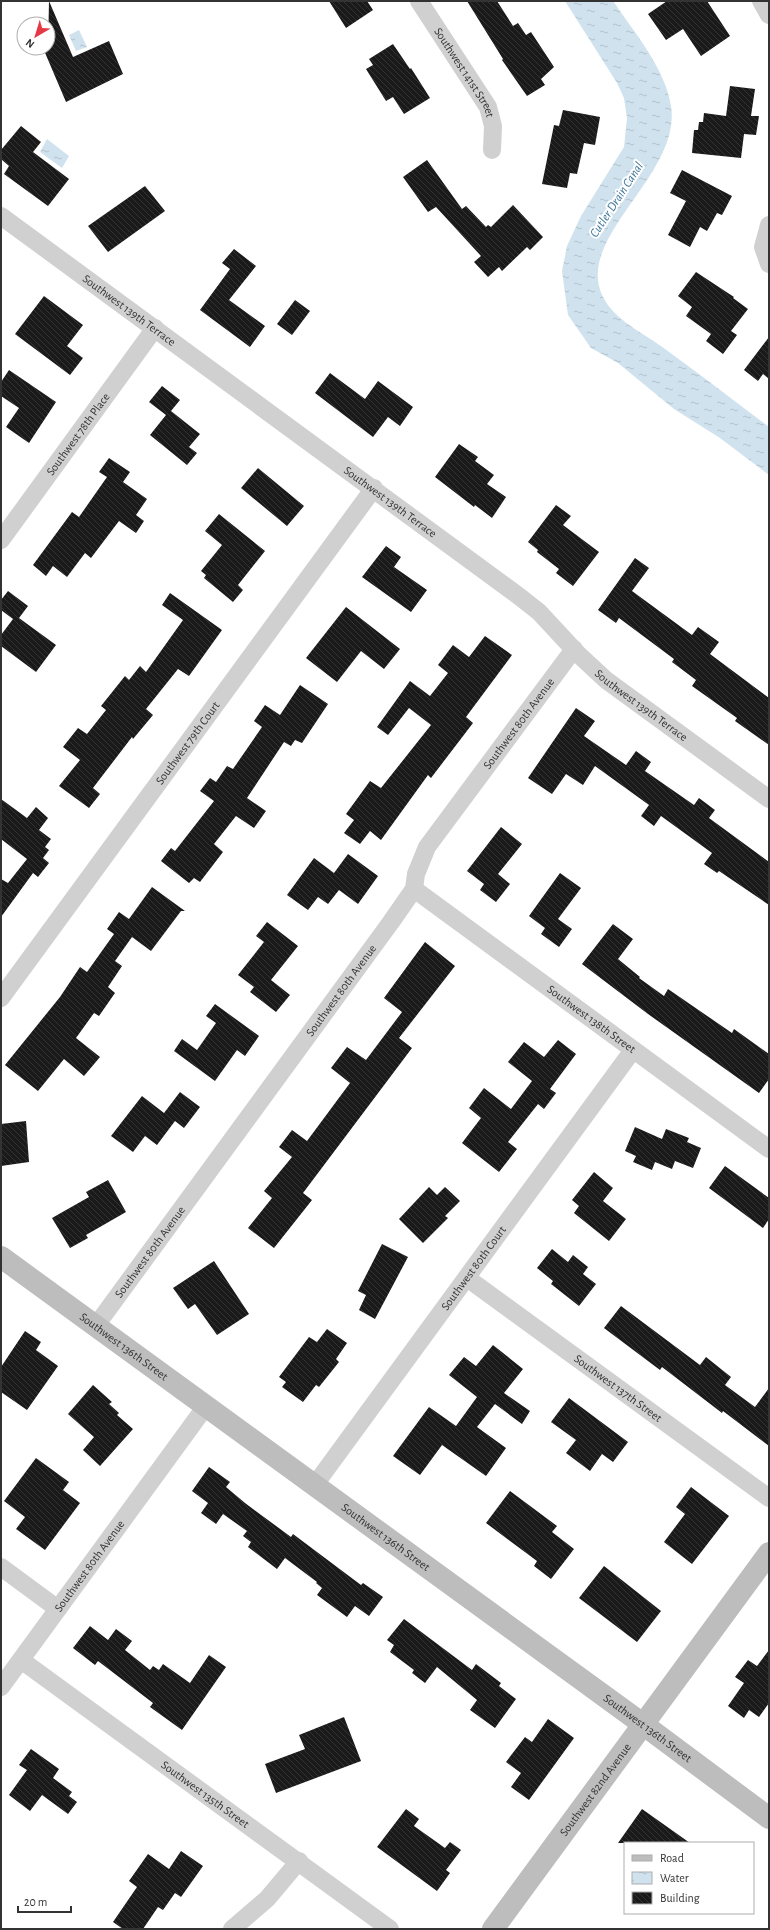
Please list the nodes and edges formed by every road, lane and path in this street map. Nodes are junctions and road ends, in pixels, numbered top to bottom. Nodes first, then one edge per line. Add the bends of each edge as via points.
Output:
1 (419, 1) edge
2 (761, 1) edge
3 (769, 15) edge
4 (492, 150) dead end
5 (1, 216) edge
6 (769, 225) edge
7 (767, 260) edge
8 (155, 328) junction
9 (374, 488) junction
10 (1, 540) edge
11 (574, 649) junction
12 (769, 799) edge
13 (414, 889) junction
14 (1, 998) edge
15 (633, 1050) junction
16 (769, 1149) edge
17 (1, 1257) edge
18 (467, 1278) junction
19 (95, 1327) junction
20 (206, 1406) junction
21 (314, 1486) junction
22 (769, 1498) edge
23 (769, 1553) edge
24 (1, 1567) edge
25 (58, 1609) junction
26 (21, 1660) junction
27 (1, 1687) edge
28 (644, 1725) junction
29 (769, 1818) edge
30 (299, 1861) junction
31 (232, 1929) edge
32 (390, 1929) edge
33 (493, 1929) edge

1 - 4 street, Southwest 141st Street via 488,107 493,126
2 - 3 street
5 - 8 street, Southwest 139th Terrace
6 - 7 street via 764,238
8 - 9 street, Southwest 139th Terrace
8 - 10 street, Southwest 78th Place
9 - 11 street, Southwest 139th Terrace via 539,612
9 - 14 street, Southwest 79th Court
11 - 12 street, Southwest 139th Terrace via 606,680
11 - 13 street, Southwest 80th Avenue via 427,847 416,874
13 - 15 street, Southwest 138th Street
13 - 19 street, Southwest 80th Avenue
15 - 16 street, Southwest 138th Street
15 - 18 street, Southwest 80th Court
17 - 19 street, Southwest 136th Street
18 - 21 street, Southwest 80th Court
18 - 22 street, Southwest 137th Street
19 - 20 street, Southwest 136th Street
20 - 21 street, Southwest 136th Street
20 - 25 street, Southwest 80th Avenue
21 - 28 street, Southwest 136th Street
23 - 28 street, Southwest 82nd Avenue
24 - 25 street
25 - 26 street, Southwest 80th Avenue
26 - 27 street, Southwest 80th Avenue
26 - 30 street, Southwest 135th Street
28 - 29 street, Southwest 136th Street
28 - 33 street, Southwest 82nd Avenue
30 - 31 street via 266,1899
30 - 32 street, Southwest 135th Street

